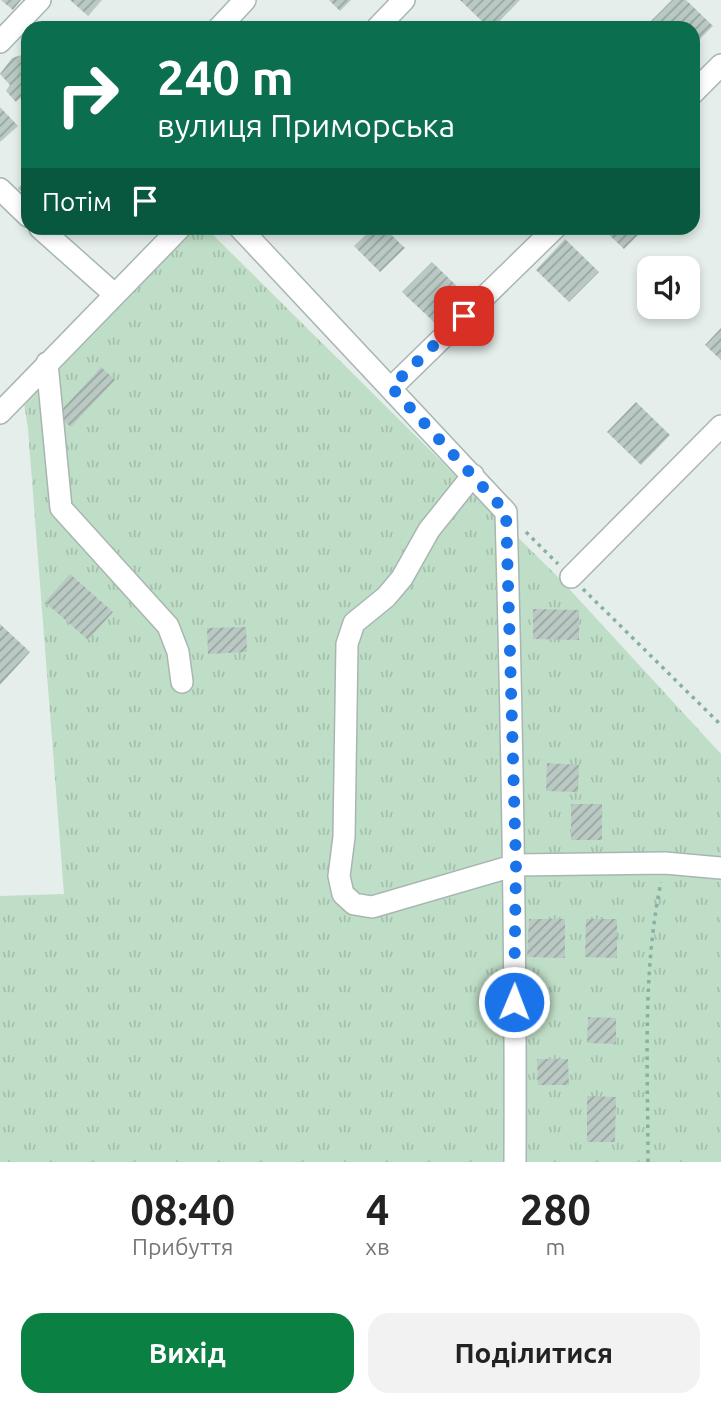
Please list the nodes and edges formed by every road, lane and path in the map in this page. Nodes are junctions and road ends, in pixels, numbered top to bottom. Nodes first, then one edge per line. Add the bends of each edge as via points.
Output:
1 (40, 0) edge
2 (245, 0) edge
3 (404, 0) edge
4 (226, 21) edge
5 (384, 21) edge
6 (0, 42) edge
7 (721, 65) edge
8 (700, 86) edge
9 (0, 189) edge
10 (21, 209) edge
11 (48, 235) edge
12 (173, 235) edge
13 (247, 235) edge
14 (548, 235) edge
15 (113, 293) junction
16 (47, 363) junction
17 (391, 387) junction
18 (2, 407) edge
19 (721, 425) edge
20 (473, 475) junction
21 (506, 512) junction
22 (571, 577) junction
23 (182, 682) dead end
24 (721, 725) edge
25 (665, 863) junction
26 (516, 865) junction
27 (721, 867) edge
28 (515, 1162) edge
29 (648, 1162) edge

1 - 6 street
2 - 4 street
3 - 5 street
7 - 8 street
9 - 10 street
11 - 15 street
12 - 15 street
13 - 17 street
14 - 17 street
15 - 16 street
16 - 18 street
16 - 23 street via 61,508 168,626
17 - 20 street
19 - 22 street
20 - 21 street
20 - 26 street via 429,530 386,597 354,623 347,644 344,837 339,876 343,894 354,904 372,906
21 - 22 path
21 - 26 street
22 - 24 path
25 - 26 street
25 - 27 street
25 - 29 path via 652,925 648,995
26 - 28 street

